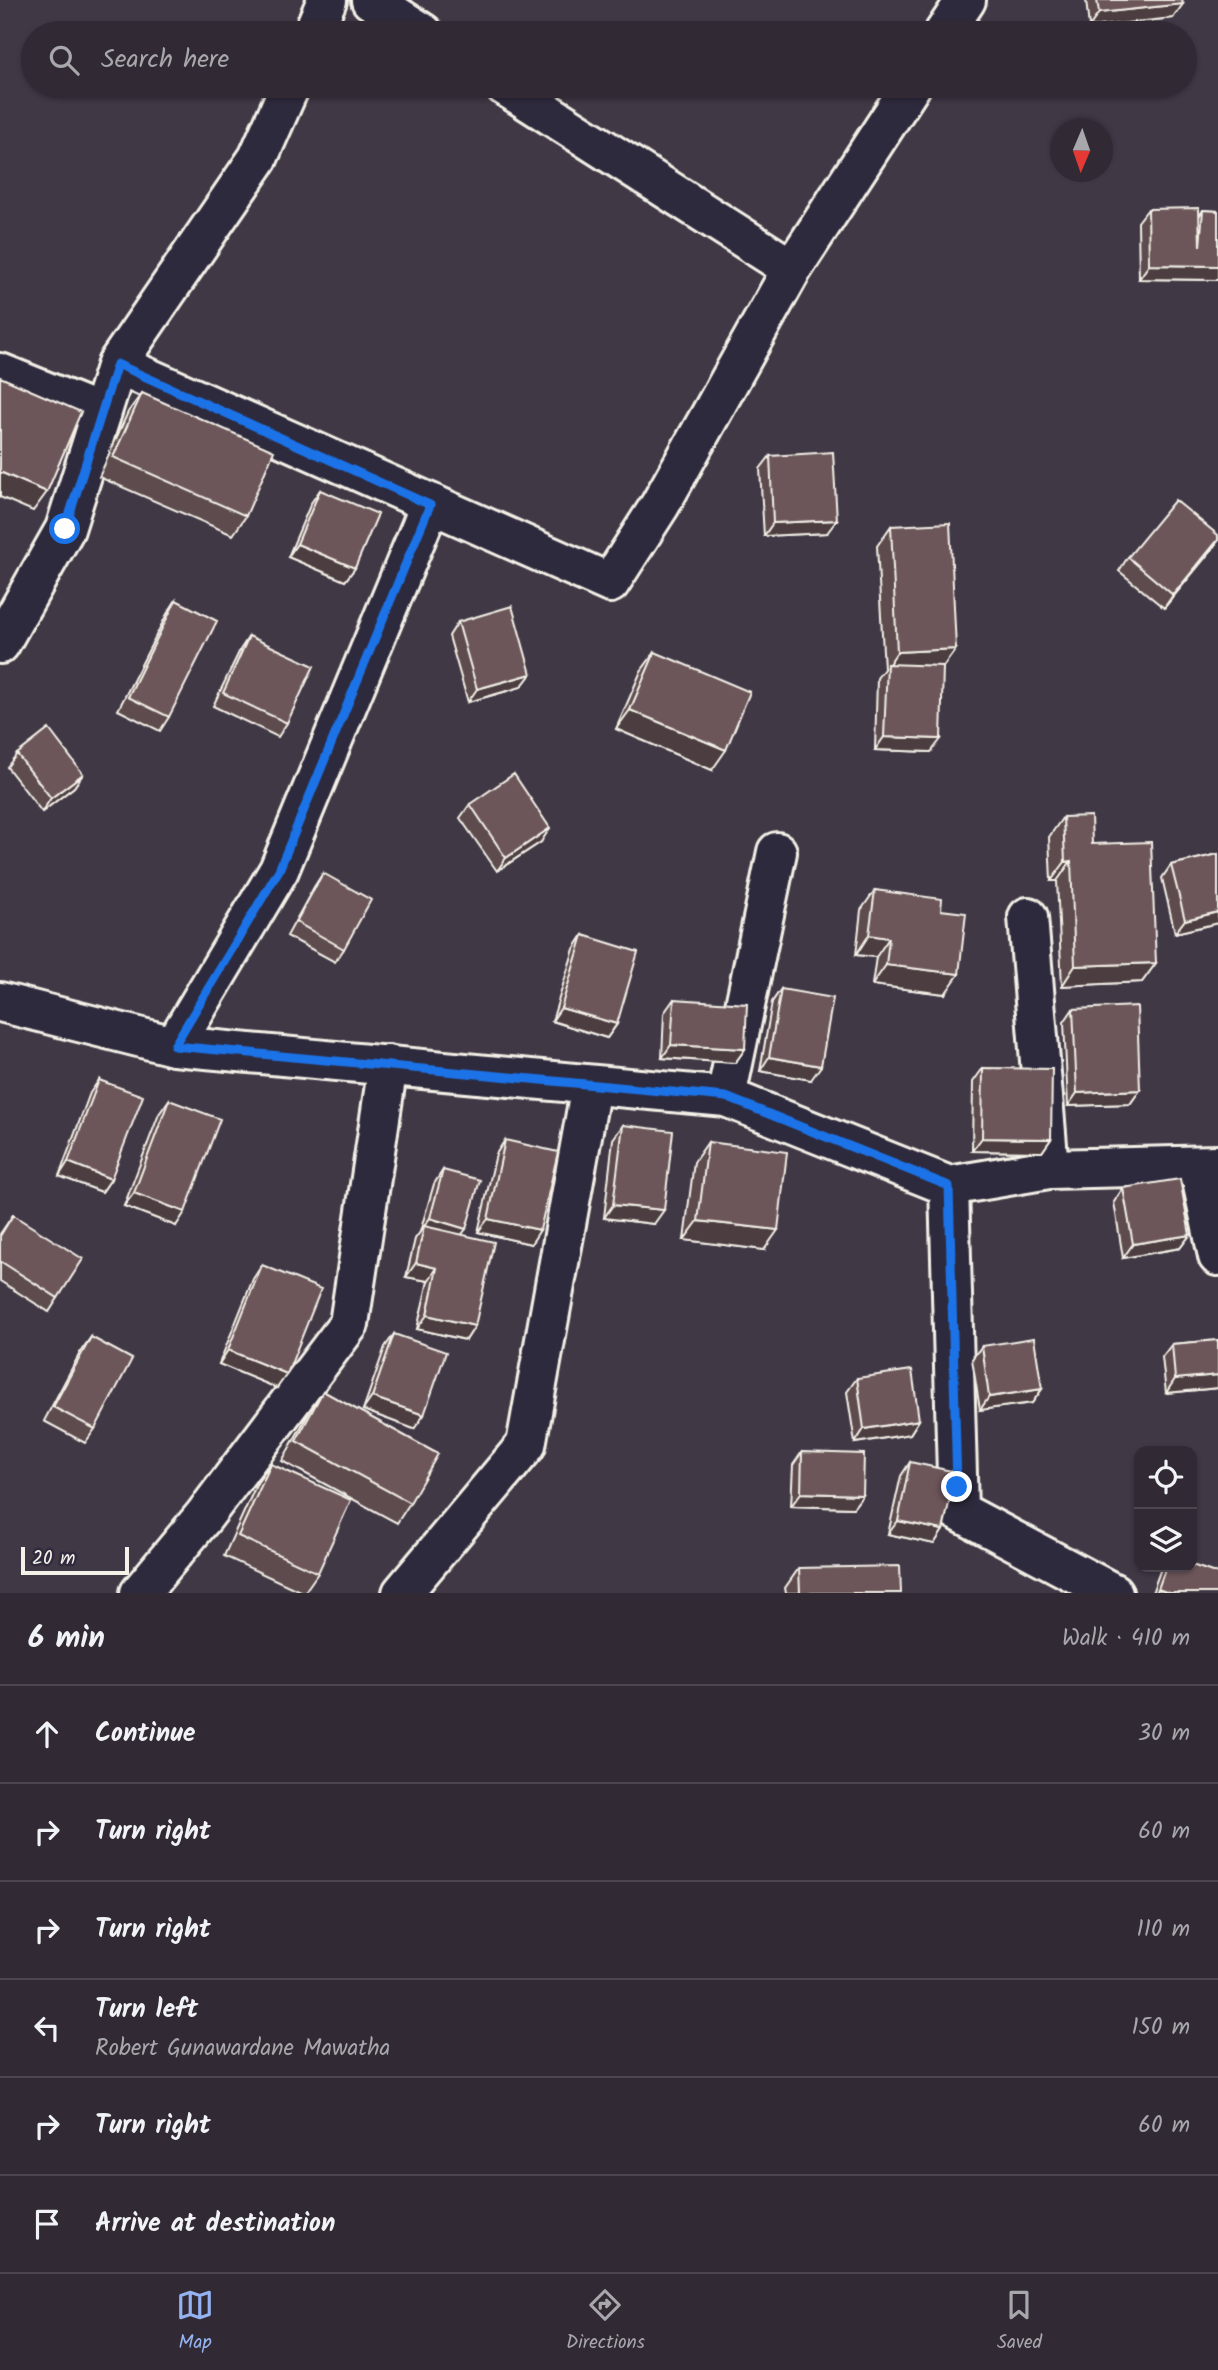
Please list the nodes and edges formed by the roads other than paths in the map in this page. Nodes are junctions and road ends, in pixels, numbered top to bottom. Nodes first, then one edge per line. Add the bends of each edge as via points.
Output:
1 (327, 0) edge
2 (371, 0) edge
3 (966, 0) edge
4 (318, 21) edge
5 (404, 21) edge
6 (952, 21) edge
7 (285, 98) edge
8 (524, 98) edge
9 (903, 98) edge
10 (792, 269) junction
11 (117, 364) junction
12 (0, 373) edge
13 (99, 413) junction
14 (430, 505) junction
15 (0, 644) edge
16 (777, 852) dead end
17 (1028, 917) dead end
18 (0, 1002) edge
19 (174, 1046) junction
20 (388, 1065) junction
21 (591, 1086) junction
22 (726, 1097) junction
23 (1208, 1165) edge
24 (1049, 1170) junction
25 (949, 1186) junction
26 (1218, 1256) edge
27 (140, 1593) edge
28 (402, 1593) edge
29 (1113, 1593) edge

1 - 4 street
2 - 5 street
3 - 6 street
7 - 11 street via 258,158
8 - 10 street
9 - 10 street
10 - 14 street via 660,505 610,583
11 - 13 street
11 - 14 street
12 - 13 street
13 - 15 street via 65,529
14 - 19 street via 279,870
16 - 22 street
17 - 24 street
18 - 19 street
19 - 20 street
20 - 21 street
20 - 27 street via 349,1325
21 - 22 street
21 - 28 street via 526,1445
22 - 25 street
23 - 24 street
23 - 26 street
24 - 25 street
25 - 29 street via 958,1511

